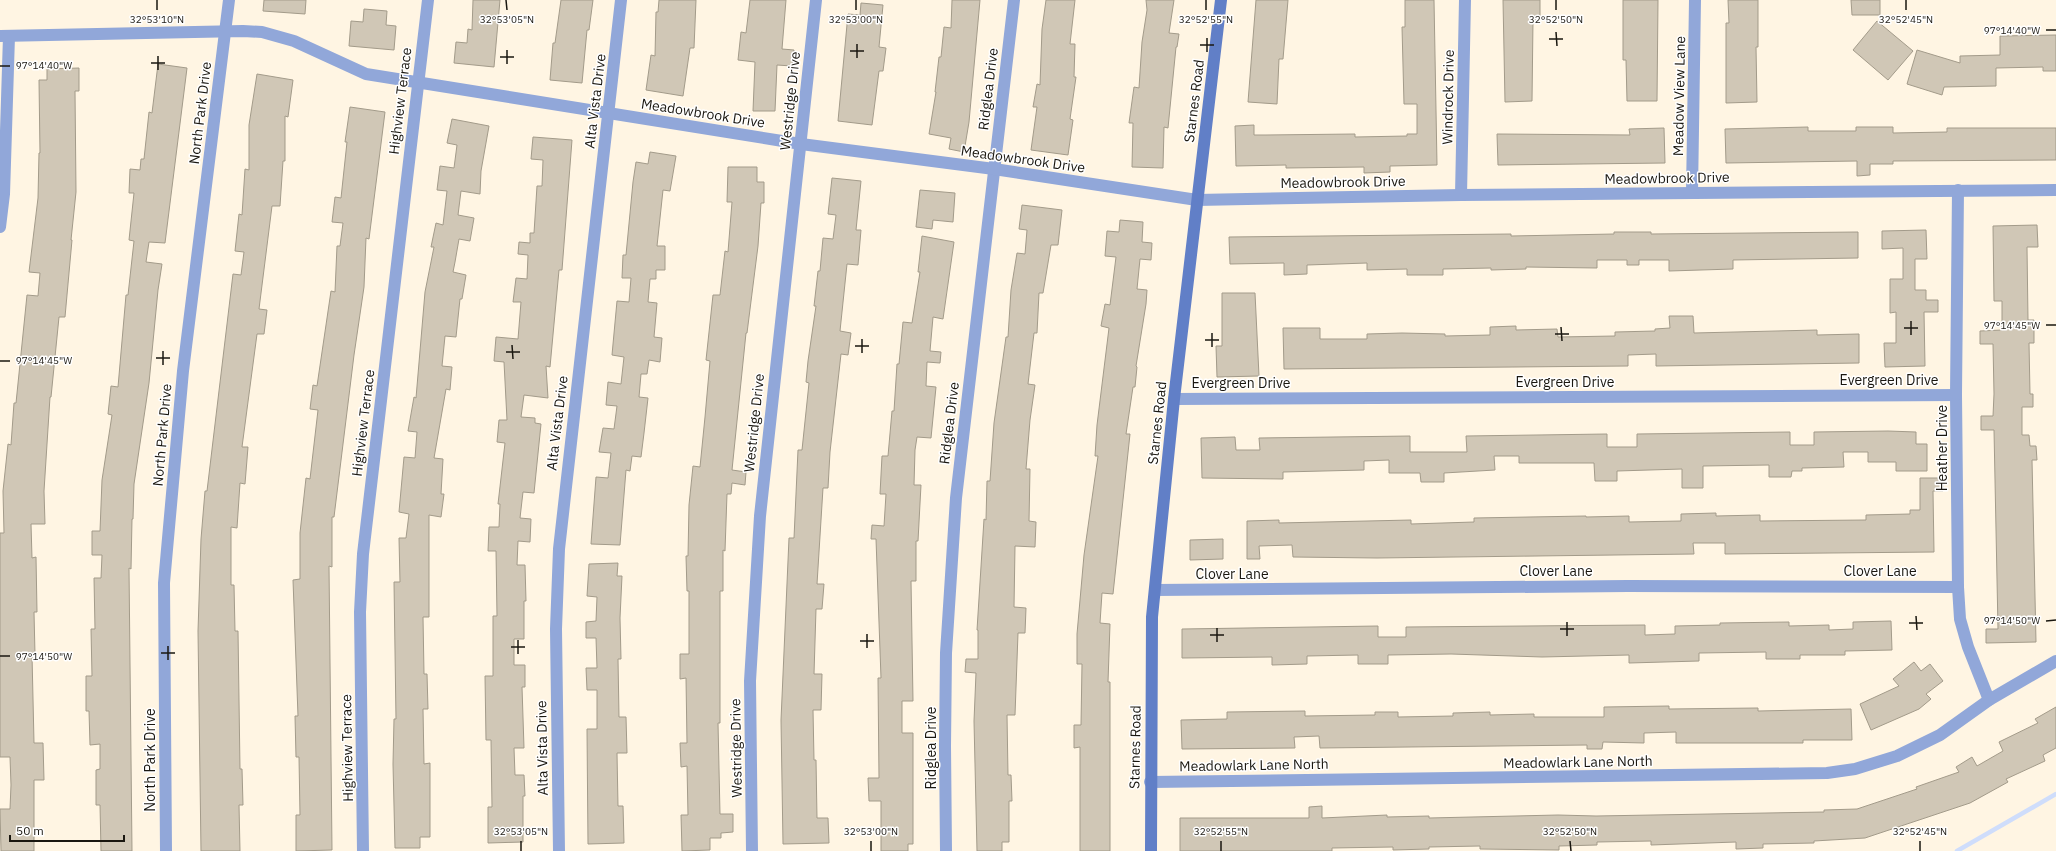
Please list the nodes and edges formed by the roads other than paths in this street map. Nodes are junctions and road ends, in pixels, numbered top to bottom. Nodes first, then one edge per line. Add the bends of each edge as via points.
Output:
1 (229, 0) edge
2 (428, 0) edge
3 (621, 0) edge
4 (816, 0) edge
5 (1014, 0) edge
6 (1221, 0) edge
7 (1465, 0) edge
8 (1695, 0) edge
9 (225, 32) junction
10 (5, 36) edge
11 (418, 83) junction
12 (609, 113) junction
13 (801, 144) junction
14 (994, 169) junction
15 (1958, 190) junction
16 (2056, 190) edge
17 (1692, 193) junction
18 (1461, 195) junction
19 (1197, 200) junction
20 (0, 227) edge
21 (1956, 395) junction
22 (1174, 399) junction
23 (1958, 587) junction
24 (1155, 590) junction
25 (2056, 662) edge
26 (1989, 700) junction
27 (1150, 782) junction
28 (166, 851) edge
29 (364, 851) edge
30 (559, 851) edge
31 (752, 851) edge
32 (946, 851) edge
33 (1151, 851) edge

1 - 9 street, North Park Drive
2 - 11 street, Highview Terrace
3 - 12 street, Alta Vista Drive
4 - 13 street, Westridge Drive
5 - 14 street, Ridglea Drive
6 - 19 main road, Starnes Road
7 - 18 street, Windrock Drive
8 - 17 street, Meadow View Lane
9 - 10 street, Meadowbrook Drive
9 - 11 street, Meadowbrook Drive via 262,32 294,41 366,74
9 - 28 street, North Park Drive via 183,371 164,583
10 - 20 street via 4,194
11 - 12 street, Meadowbrook Drive
11 - 29 street, Highview Terrace via 363,554 360,612
12 - 13 street, Meadowbrook Drive
12 - 30 street, Alta Vista Drive via 559,549 556,629
13 - 14 street, Meadowbrook Drive
13 - 31 street, Westridge Drive via 760,516 750,681
14 - 19 street, Meadowbrook Drive
14 - 32 street, Ridglea Drive via 955,505 946,653
15 - 16 street, Meadowbrook Drive
15 - 17 street, Meadowbrook Drive
15 - 21 street, Heather Drive
17 - 18 street, Meadowbrook Drive
18 - 19 street, Meadowbrook Drive
19 - 22 main road, Starnes Road
21 - 22 street, Evergreen Drive
21 - 23 street, Heather Drive
22 - 24 main road, Starnes Road
23 - 24 street, Clover Lane via 1628,586
23 - 26 street, Heather Drive via 1960,619
24 - 27 main road, Starnes Road via 1152,617
25 - 26 street, Meadowlark Lane North
26 - 27 street, Meadowlark Lane North via 1940,735 1897,756 1855,769 1826,773
27 - 33 main road, Starnes Road

